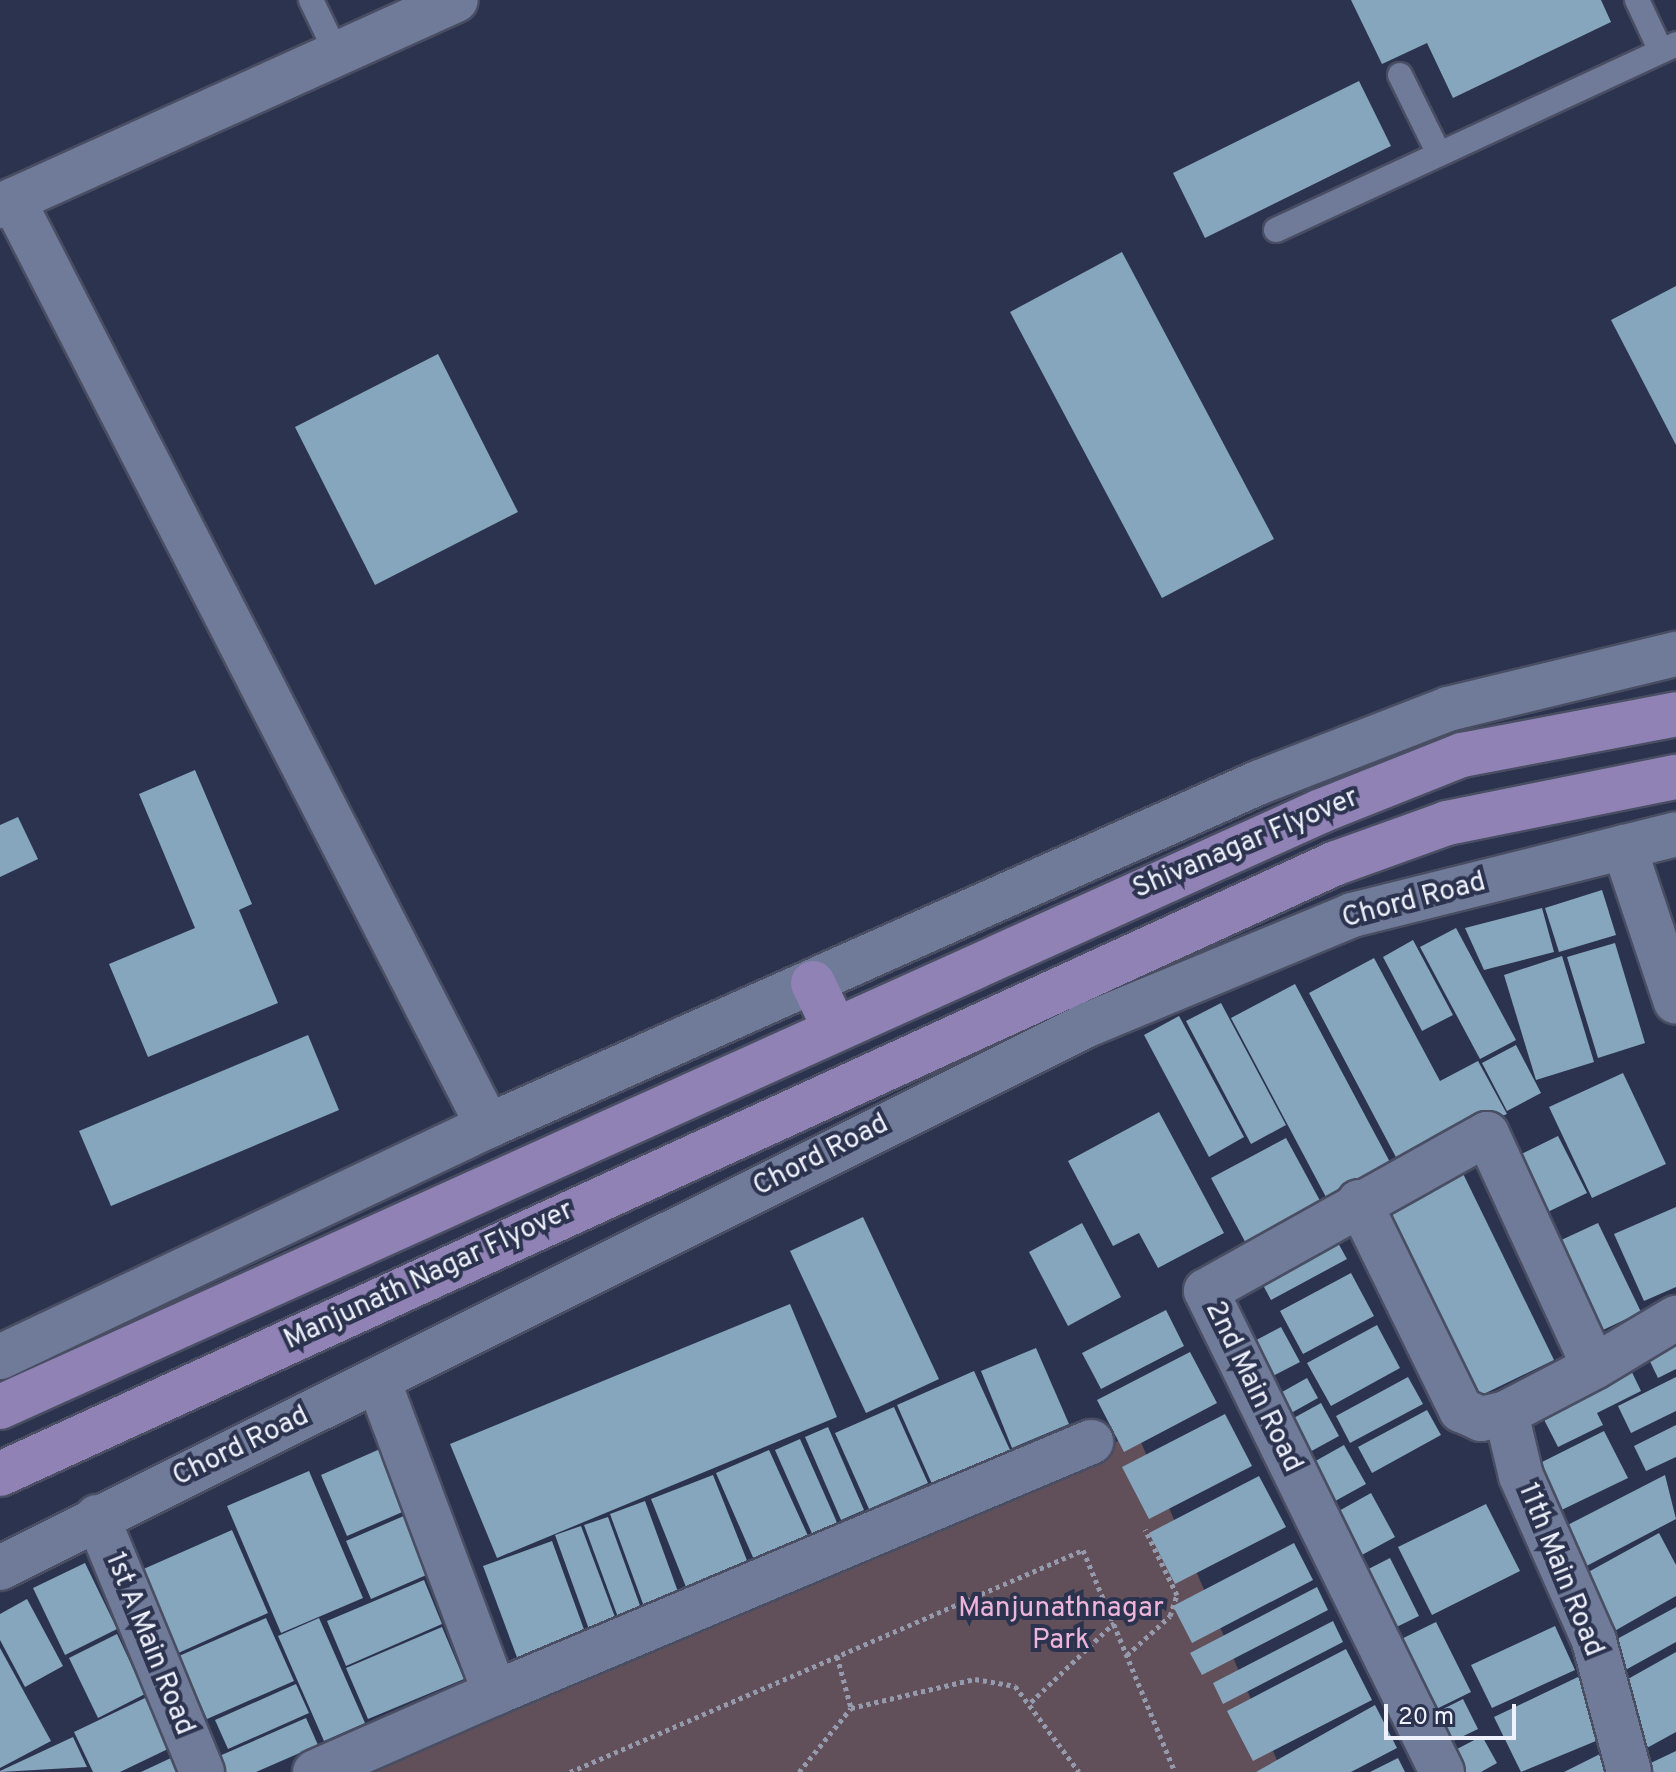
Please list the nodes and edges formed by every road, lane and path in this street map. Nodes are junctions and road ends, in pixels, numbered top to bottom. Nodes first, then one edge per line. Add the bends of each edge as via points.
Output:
1 (311, 0) edge
2 (456, 0) edge
3 (1637, 0) edge
4 (1668, 47) edge
5 (339, 58) junction
6 (1400, 75) dead end
7 (1439, 154) junction
8 (6, 203) edge
9 (1276, 230) dead end
10 (1676, 654) edge
11 (1676, 714) edge
12 (1676, 777) edge
13 (1676, 834) edge
14 (1624, 847) junction
15 (813, 983) junction
16 (1676, 1002) edge
17 (834, 1027) junction
18 (857, 1076) joint
19 (488, 1126) junction
20 (1359, 1202) junction
21 (1676, 1318) edge
22 (0, 1357) edge
23 (1594, 1367) junction
24 (378, 1380) junction
25 (0, 1407) edge
26 (1506, 1413) junction
27 (1091, 1442) dead end
28 (0, 1474) edge
29 (97, 1517) junction
30 (1145, 1529) dead end
31 (0, 1568) edge
32 (1114, 1623) junction
33 (1127, 1655) junction
34 (837, 1656) junction
35 (495, 1693) junction
36 (1031, 1702) junction
37 (851, 1708) junction
38 (202, 1772) edge
39 (315, 1772) edge
40 (570, 1772) edge
41 (799, 1772) edge
42 (1079, 1772) edge
43 (1175, 1772) edge
44 (1442, 1772) edge
45 (1629, 1772) edge

1 - 5 lane
2 - 5 street
3 - 4 lane
4 - 7 lane
5 - 8 street
6 - 7 lane
7 - 9 lane
8 - 19 street
10 - 15 street via 1448,709 1357,742
11 - 17 main road, Shivanagar Flyover via 1462,755 1321,811
12 - 18 main road, Shivanagar Flyover via 1447,823 1336,863
13 - 14 street, Chord Road
14 - 16 street
14 - 24 street, Chord Road via 1352,915 1087,1025
15 - 17 main road
15 - 19 street
17 - 25 main road
18 - 28 main road, Manjunath Nagar Flyover
19 - 22 street
20 - 23 street, 2nd Main Road via 1487,1134
20 - 26 street via 1461,1410 1481,1419
20 - 44 street, 2nd Main Road via 1206,1291
21 - 23 street
23 - 26 street
24 - 29 street, Chord Road
24 - 35 street
26 - 45 street, 11th Main Road via 1521,1476 1594,1641
27 - 35 street
29 - 31 street, Chord Road
29 - 38 street, 1st A Main Road
30 - 33 path via 1177,1595 1170,1616
32 - 33 path
32 - 34 path via 1083,1550
32 - 36 path
33 - 43 path
34 - 37 path
34 - 40 path
35 - 39 street
36 - 37 path via 1015,1686 975,1679
36 - 42 path
37 - 41 path

